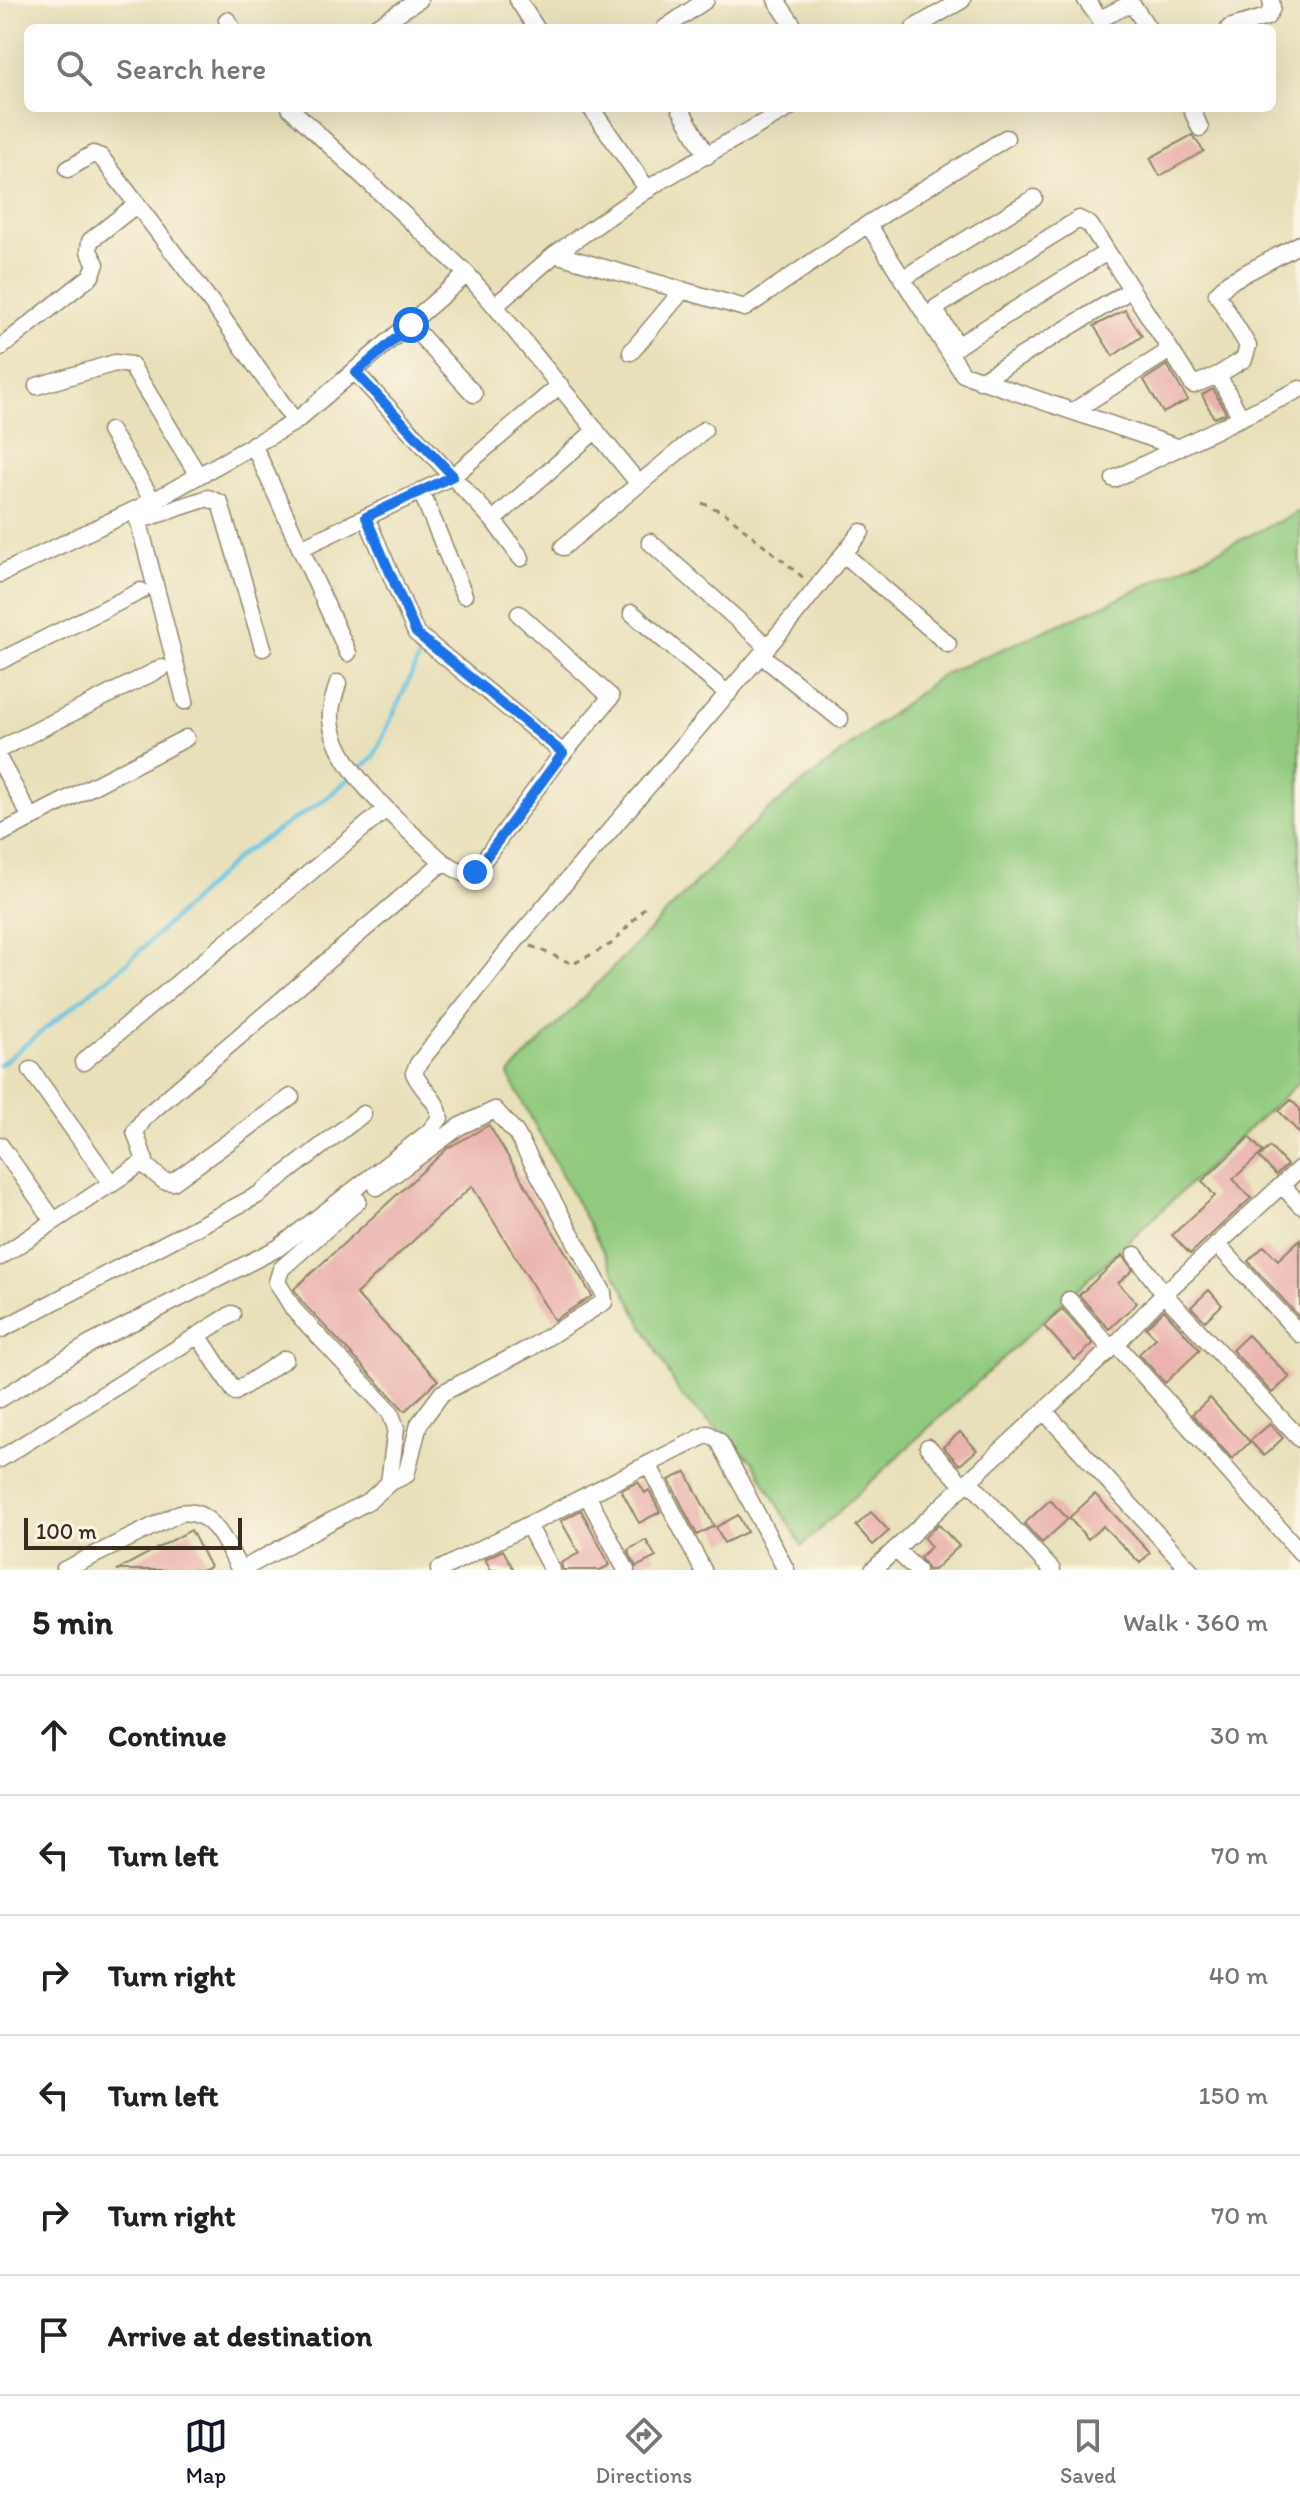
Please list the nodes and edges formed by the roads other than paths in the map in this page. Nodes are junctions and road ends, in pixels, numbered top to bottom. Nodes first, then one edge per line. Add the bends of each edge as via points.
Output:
1 (419, 0) edge
2 (518, 0) edge
3 (706, 0) edge
4 (776, 0) edge
5 (962, 0) edge
6 (1086, 0) edge
7 (1271, 0) edge
8 (380, 24) edge
9 (533, 24) edge
10 (671, 24) edge
11 (792, 24) edge
12 (921, 24) edge
13 (1145, 24) edge
14 (1243, 24) edge
15 (294, 112) edge
16 (594, 112) edge
17 (682, 112) edge
18 (782, 112) edge
19 (1193, 112) edge
20 (1200, 128) dead end
21 (1006, 138) dead end
22 (707, 156) junction
23 (68, 169) dead end
24 (648, 190) junction
25 (1034, 198) dead end
26 (137, 204) junction
27 (868, 224) junction
28 (1300, 244) edge
29 (1107, 252) junction
30 (555, 254) junction
31 (467, 274) junction
32 (902, 279) junction
33 (683, 290) junction
34 (1124, 294) dead end
35 (495, 306) junction
36 (936, 323) junction
37 (411, 325) junction
38 (0, 348) edge
39 (953, 349) junction
40 (631, 352) dead end
41 (1164, 354) dead end
42 (356, 373) junction
43 (1218, 375) junction
44 (980, 381) junction
45 (560, 385) junction
46 (37, 386) dead end
47 (1300, 389) edge
48 (474, 394) dead end
49 (1075, 410) junction
50 (1241, 418) junction
51 (295, 422) junction
52 (596, 430) junction
53 (704, 430) dead end
54 (110, 431) dead end
55 (253, 444) junction
56 (1180, 448) junction
57 (198, 475) junction
58 (453, 476) junction
59 (1114, 479) dead end
60 (639, 484) junction
61 (421, 491) junction
62 (153, 501) junction
63 (137, 515) junction
64 (366, 517) junction
65 (493, 520) junction
66 (861, 532) dead end
67 (650, 542) dead end
68 (303, 547) junction
69 (563, 547) dead end
70 (844, 554) junction
71 (521, 558) dead end
72 (0, 574) edge
73 (141, 591) dead end
74 (464, 595) dead end
75 (632, 613) dead end
76 (519, 614) dead end
77 (948, 644) dead end
78 (263, 648) dead end
79 (765, 651) junction
80 (348, 653) dead end
81 (0, 661) edge
82 (162, 668) dead end
83 (338, 683) dead end
84 (728, 694) junction
85 (185, 701) dead end
86 (840, 719) dead end
87 (186, 738) dead end
88 (0, 749) edge
89 (563, 753) junction
90 (0, 761) edge
91 (386, 809) junction
92 (31, 818) junction
93 (0, 834) edge
94 (443, 862) junction
95 (83, 1062) dead end
96 (31, 1070) dead end
97 (291, 1097) dead end
98 (363, 1114) dead end
99 (0, 1145) edge
100 (142, 1163) junction
101 (1300, 1168) edge
102 (112, 1184) junction
103 (1282, 1185) junction
104 (1300, 1205) edge
105 (54, 1221) junction
106 (1217, 1244) junction
107 (2, 1251) edge
108 (1135, 1255) dead end
109 (1164, 1294) junction
110 (1069, 1300) dead end
111 (232, 1314) dead end
112 (0, 1330) edge
113 (1300, 1334) edge
114 (198, 1335) junction
115 (1114, 1347) junction
116 (285, 1359) dead end
117 (0, 1399) edge
118 (1045, 1412) junction
119 (1300, 1439) edge
120 (928, 1447) dead end
121 (0, 1459) edge
122 (648, 1464) junction
123 (389, 1483) junction
124 (966, 1484) junction
125 (587, 1495) junction
126 (528, 1525) junction
127 (896, 1550) junction
128 (1300, 1552) edge
129 (64, 1570) edge
130 (240, 1570) edge
131 (439, 1570) edge
132 (552, 1570) edge
133 (626, 1570) edge
134 (703, 1570) edge
135 (786, 1570) edge
136 (873, 1570) edge
137 (917, 1570) edge
138 (1052, 1570) edge
139 (1190, 1570) edge

1 - 8 street
2 - 9 street
3 - 10 street
4 - 11 street
5 - 12 street
6 - 13 street via 1100,19 1126,6 1134,7
7 - 14 street via 1267,17
15 - 31 street
16 - 24 street
17 - 22 street
18 - 22 street
19 - 20 street
21 - 27 street
22 - 24 street
23 - 26 street via 93,154 101,157
24 - 30 street
25 - 32 street
26 - 38 street via 90,241 96,268 91,276
26 - 51 street
27 - 32 street
27 - 33 street via 745,308
28 - 43 street via 1221,287 1217,294 1248,353
29 - 36 street via 1090,225 1075,221 944,300 937,307
29 - 39 street
29 - 43 street via 1193,385
30 - 33 street
30 - 35 street
31 - 35 street
31 - 37 street
32 - 36 street
33 - 40 street
34 - 44 street
35 - 45 street
36 - 39 street
37 - 42 street
37 - 48 street
39 - 44 street via 963,374
41 - 49 street
42 - 51 street
42 - 58 street
43 - 50 street
44 - 49 street
45 - 52 street
45 - 58 street
46 - 57 street via 115,363 131,365
47 - 50 street
49 - 56 street
50 - 56 street
51 - 55 street
52 - 60 street
52 - 65 street
53 - 60 street
54 - 62 street
55 - 57 street
55 - 68 street
56 - 59 street
57 - 62 street
58 - 61 street
58 - 65 street
60 - 69 street
61 - 64 street
61 - 74 street
62 - 63 street
63 - 72 street
63 - 78 street via 208,498 220,503
63 - 85 street
64 - 68 street
64 - 89 street via 416,633
65 - 71 street
66 - 70 street
67 - 79 street
68 - 80 street
70 - 77 street
70 - 79 street
73 - 81 street
75 - 84 street
76 - 89 street via 610,693
79 - 84 street
79 - 86 street
82 - 88 street
83 - 91 street via 330,712 340,752
84 - 117 street via 517,939 418,1064 418,1084 439,1108 440,1118 429,1132 278,1248 90,1344
87 - 92 street
89 - 94 street via 475,872 465,874
90 - 92 street
91 - 94 street
91 - 95 street
92 - 93 street
94 - 100 street via 145,1117 135,1128 145,1156
96 - 102 street
97 - 100 street via 173,1182
98 - 112 street via 258,1195
99 - 105 street
100 - 102 street
101 - 103 street
102 - 105 street
103 - 104 street
103 - 106 street
105 - 107 street
106 - 109 street
106 - 113 street
108 - 109 street
109 - 115 street
109 - 119 street
110 - 115 street
111 - 114 street
114 - 116 street via 235,1392
114 - 121 street
115 - 118 street
115 - 128 street
118 - 124 street
118 - 139 street
120 - 124 street
122 - 125 street
122 - 134 street
122 - 135 street via 708,1434 719,1441
123 - 123 street via 406,1475 419,1424 442,1393 604,1302 516,1133 495,1110 460,1126 356,1203 281,1269 277,1282 294,1310 390,1412 396,1428
123 - 130 street via 370,1500
124 - 127 street
124 - 138 street
125 - 126 street
125 - 133 street
126 - 131 street
126 - 132 street
127 - 136 street
127 - 137 street
129 - 130 street via 191,1511 217,1529

